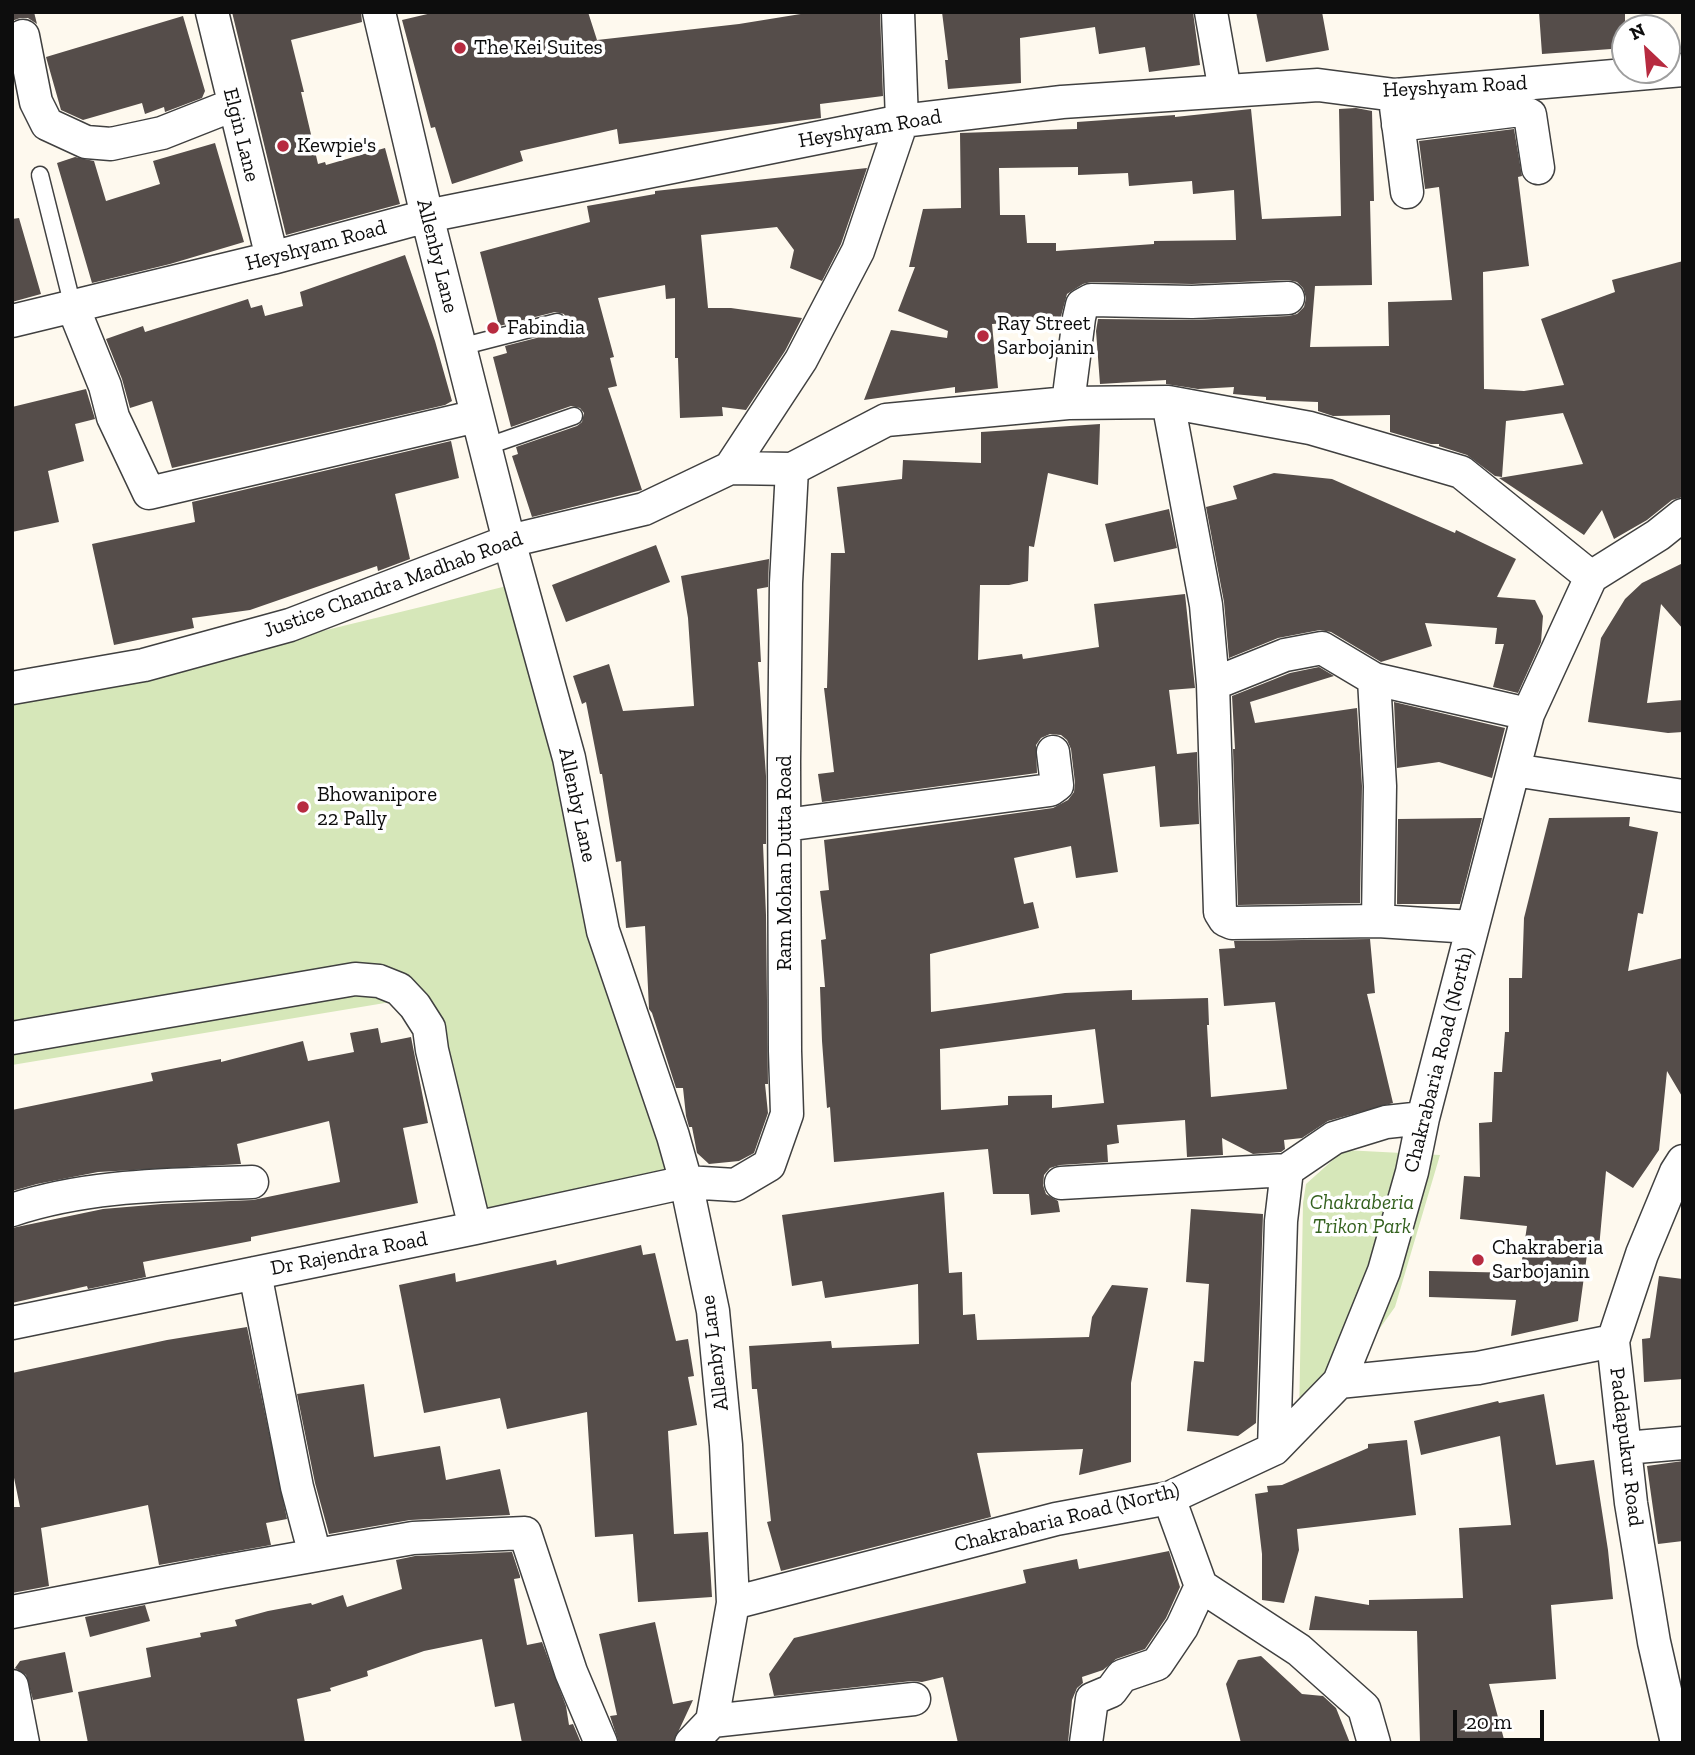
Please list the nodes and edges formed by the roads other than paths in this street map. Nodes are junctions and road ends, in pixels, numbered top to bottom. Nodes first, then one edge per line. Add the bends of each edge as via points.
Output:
1 (212, 12) edge
2 (379, 12) edge
3 (898, 12) edge
4 (1210, 12) edge
5 (23, 36) dead end
6 (1683, 70) edge
7 (1225, 91) junction
8 (1518, 97) junction
9 (233, 105) junction
10 (1396, 110) junction
11 (902, 121) junction
12 (1538, 168) dead end
13 (40, 175) dead end
14 (1407, 192) dead end
15 (427, 216) junction
16 (272, 258) junction
17 (1288, 298) dead end
18 (73, 307) junction
19 (12, 321) edge
20 (557, 322) dead end
21 (460, 347) junction
22 (1168, 402) junction
23 (1068, 403) junction
24 (477, 416) junction
25 (575, 416) dead end
26 (485, 447) junction
27 (730, 468) junction
28 (792, 468) junction
29 (1683, 515) edge
30 (509, 541) junction
31 (1591, 577) junction
32 (1374, 679) junction
33 (1213, 684) junction
34 (12, 688) edge
35 (1528, 714) junction
36 (1053, 752) dead end
37 (1514, 770) junction
38 (1683, 796) edge
39 (785, 825) junction
40 (1378, 921) junction
41 (1471, 927) junction
42 (12, 1038) edge
43 (1423, 1118) junction
44 (1683, 1161) edge
45 (1287, 1170) junction
46 (252, 1182) dead end
47 (686, 1182) junction
48 (1061, 1182) dead end
49 (12, 1210) edge
50 (475, 1228) junction
51 (255, 1273) junction
52 (12, 1323) edge
53 (1613, 1341) junction
54 (1339, 1382) junction
55 (1683, 1443) edge
56 (1625, 1448) junction
57 (1274, 1450) junction
58 (1169, 1498) junction
59 (315, 1555) junction
60 (1200, 1586) junction
61 (733, 1603) junction
62 (12, 1612) edge
63 (1669, 1639) edge
64 (12, 1686) edge
65 (914, 1699) dead end
66 (701, 1732) edge
67 (23, 1743) edge
68 (601, 1743) edge
69 (1086, 1743) edge
70 (1374, 1743) edge
71 (1677, 1743) edge

1 - 9 street, Elgin Lane
2 - 15 street, Allenby Lane
3 - 11 street
4 - 7 street
5 - 9 street via 36,102 47,124 86,142 111,144 162,133
6 - 8 street, Heyshyam Road
7 - 10 street, Heyshyam Road via 1318,85
7 - 11 street, Heyshyam Road via 1062,102
8 - 10 street, Heyshyam Road
8 - 12 street via 1530,115
9 - 16 street, Elgin Lane
10 - 14 street
11 - 15 street, Heyshyam Road
11 - 27 street via 858,251 801,360
13 - 18 lane
15 - 16 street, Heyshyam Road
15 - 21 street, Allenby Lane
16 - 18 street, Heyshyam Road
17 - 23 street via 1091,300 1082,305 1079,318
18 - 19 street, Heyshyam Road
18 - 24 street via 113,417 149,493
20 - 21 lane
21 - 24 street, Allenby Lane
22 - 23 street, Justice Chandra Madhab Road
22 - 31 street, Justice Chandra Madhab Road via 1310,428 1461,472
22 - 33 street via 1206,605
23 - 28 street, Justice Chandra Madhab Road via 886,420
24 - 26 street, Allenby Lane
25 - 26 lane
26 - 30 street, Allenby Lane
27 - 28 street, Justice Chandra Madhab Road
27 - 30 street, Justice Chandra Madhab Road via 644,509
28 - 39 street, Ram Mohan Dutta Road via 786,583
29 - 31 street
30 - 34 street, Justice Chandra Madhab Road via 290,625 144,665
30 - 47 street, Allenby Lane via 569,758 603,931
31 - 35 street, Chakrabaria Road (North)
32 - 33 street via 1322,648 1285,655
32 - 35 street
32 - 40 street via 1380,786
33 - 40 street via 1220,912 1224,920
35 - 37 street, Chakrabaria Road (North)
36 - 39 street via 1055,789
37 - 38 street
37 - 41 street, Chakrabaria Road (North)
39 - 47 street, Ram Mohan Dutta Road via 788,1114 769,1165 735,1185
40 - 41 street
41 - 43 street, Chakrabaria Road (North)
42 - 50 street via 355,979 399,989 429,1028
43 - 45 street via 1386,1122 1334,1138
43 - 54 street, Chakrabaria Road (North) via 1384,1271
44 - 53 street, Paddapukur Road via 1642,1254
45 - 48 street
45 - 57 street via 1280,1221
46 - 49 street via 95,1191
47 - 50 street, Dr Rajendra Road
47 - 61 street, Allenby Lane via 713,1311 726,1445
50 - 51 street, Dr Rajendra Road
51 - 52 street, Dr Rajendra Road
51 - 59 street
53 - 54 street via 1478,1368
53 - 56 street, Paddapukur Road
54 - 57 street, Chakrabaria Road (North)
55 - 56 street
56 - 63 street, Paddapukur Road via 1631,1503
57 - 58 street, Chakrabaria Road (North)
58 - 60 street
58 - 61 street, Chakrabaria Road (North) via 1056,1519
59 - 62 street
59 - 68 street via 413,1538 525,1533 571,1672
60 - 69 street via 1182,1627 1157,1664 1122,1676 1111,1690 1092,1699
60 - 70 street via 1299,1650 1364,1708
61 - 66 street, Allenby Lane
63 - 71 street, Paddapukur Road
64 - 67 street
65 - 66 street

